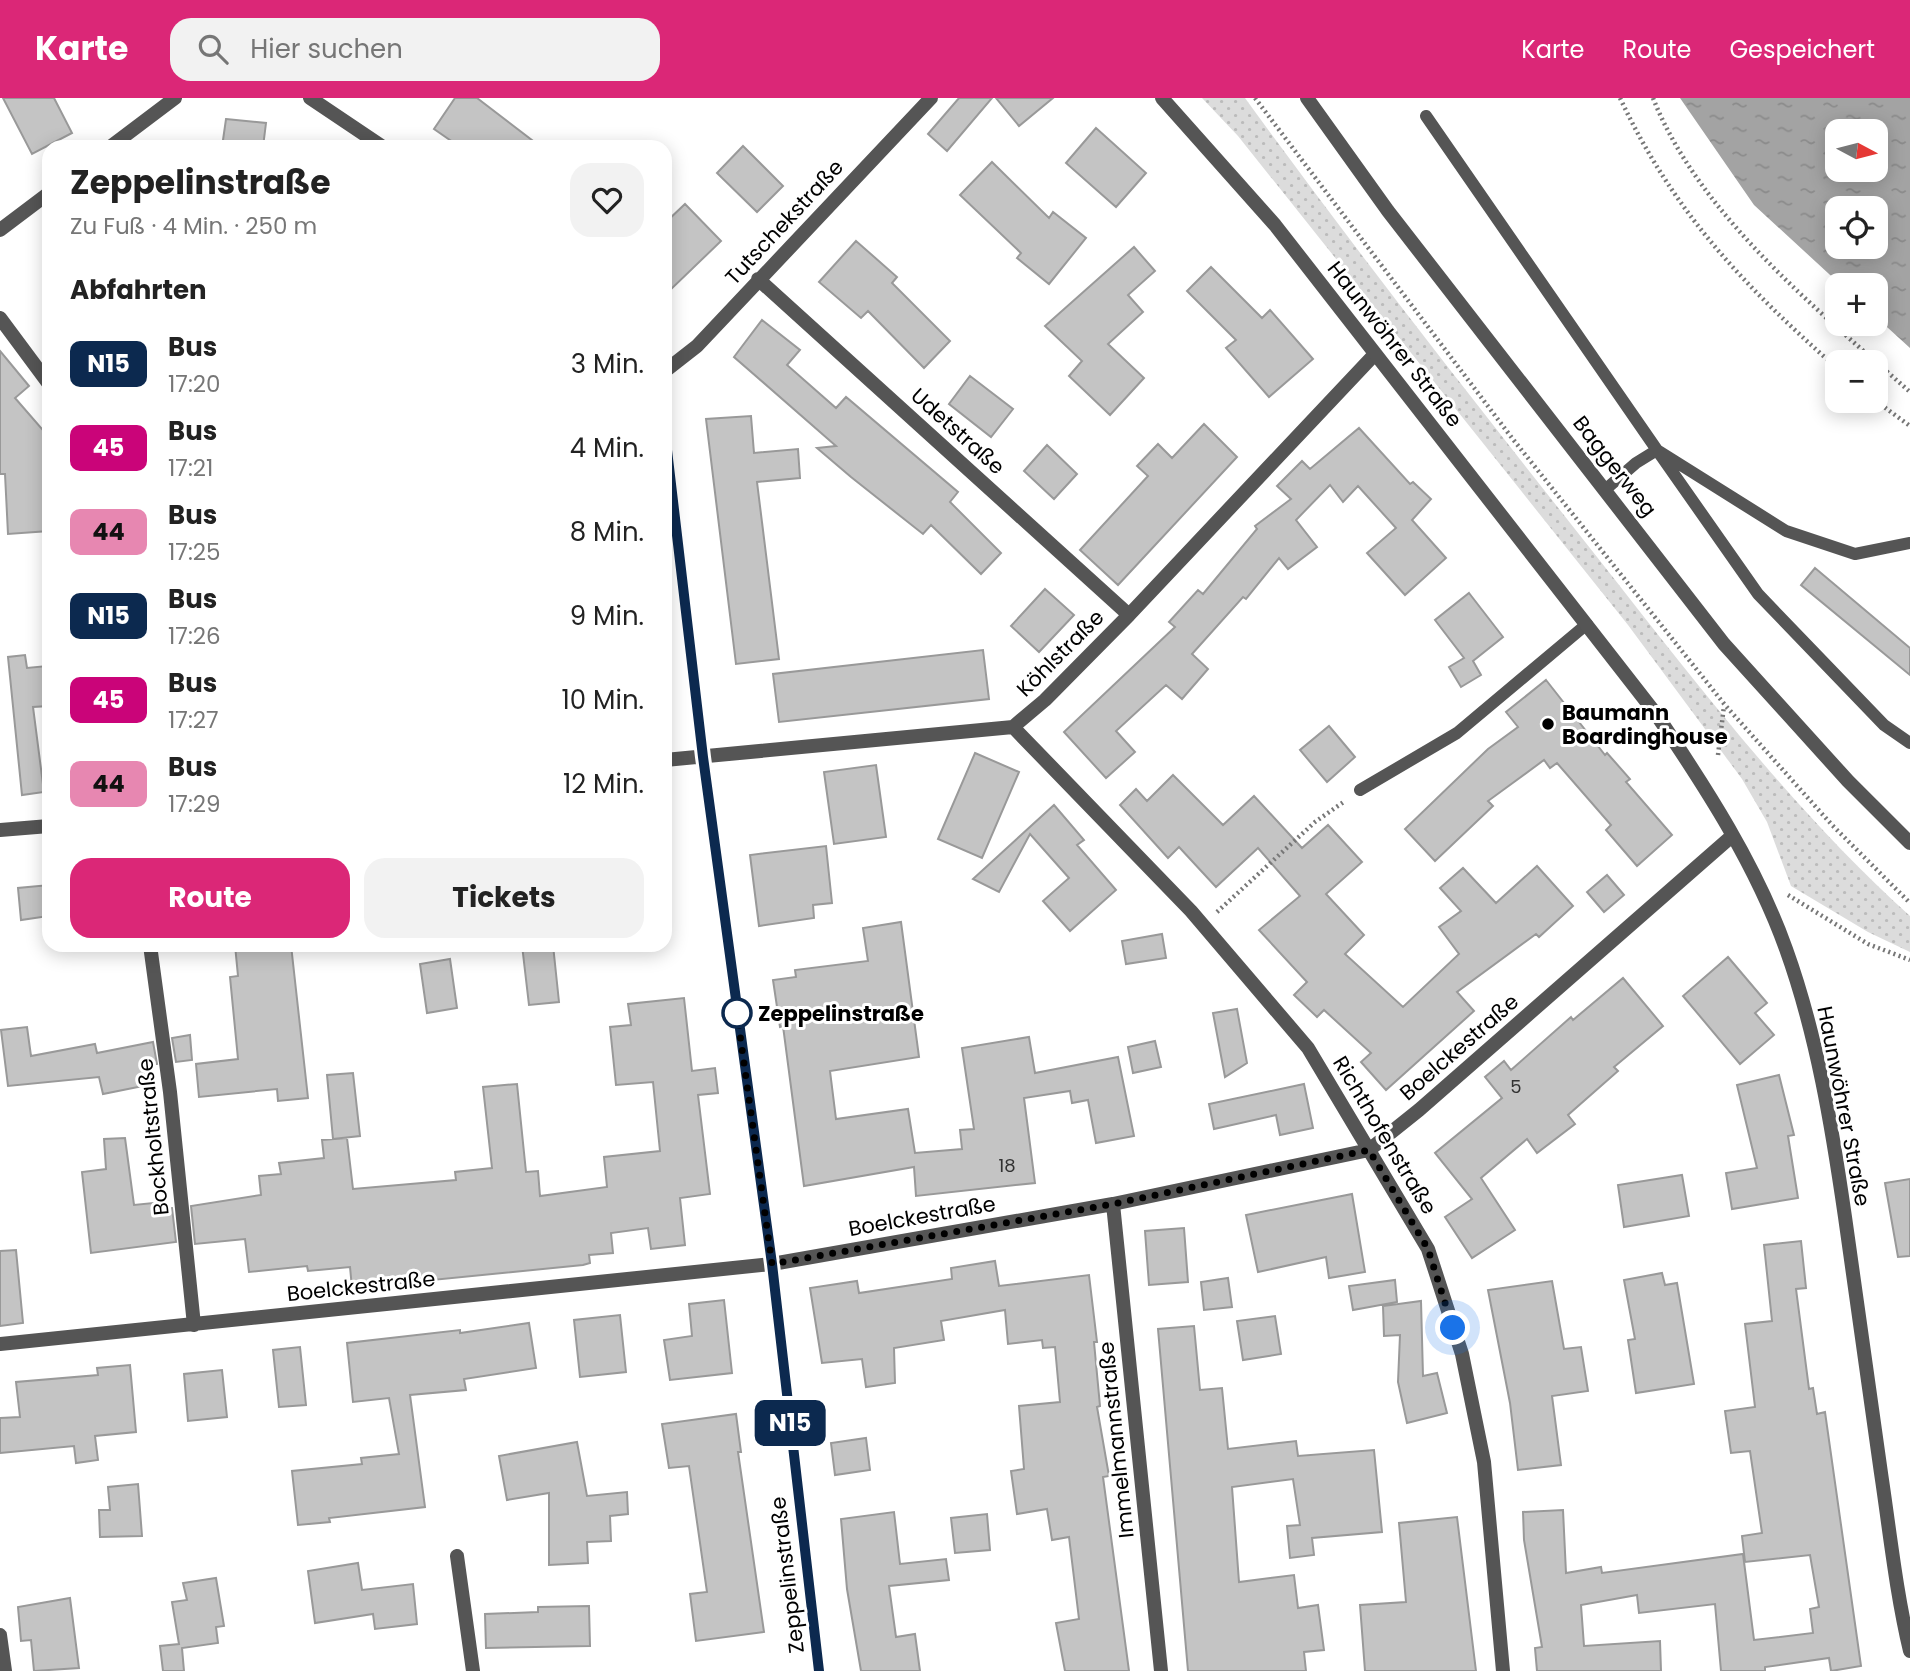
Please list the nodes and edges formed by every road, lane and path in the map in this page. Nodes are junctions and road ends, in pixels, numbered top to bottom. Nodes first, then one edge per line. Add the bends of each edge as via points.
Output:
1 (175, 98) edge
2 (310, 98) edge
3 (930, 98) edge
4 (1162, 98) edge
5 (1255, 98) edge
6 (1307, 98) edge
7 (1620, 98) edge
8 (1653, 98) edge
9 (1426, 116) dead end
10 (119, 140) edge
11 (373, 140) edge
12 (42, 198) edge
13 (0, 230) edge
14 (758, 279) junction
15 (0, 318) edge
16 (1375, 354) junction
17 (1825, 358) edge
18 (672, 366) edge
19 (42, 375) edge
20 (1910, 392) edge
21 (1888, 410) edge
22 (1910, 426) edge
23 (1657, 450) junction
24 (1606, 489) junction
25 (672, 493) edge
26 (1910, 543) edge
27 (1129, 615) junction
28 (1587, 624) junction
29 (1725, 705) junction
30 (1013, 727) junction
31 (1910, 743) edge
32 (1718, 755) dead end
33 (703, 757) junction
34 (672, 759) edge
35 (1360, 790) joint
36 (42, 827) edge
37 (0, 830) edge
38 (1732, 836) junction
39 (1910, 843) edge
40 (1791, 898) dead end
41 (1910, 903) edge
42 (1203, 925) junction
43 (151, 952) edge
44 (1910, 960) edge
45 (1369, 1150) junction
46 (1113, 1204) junction
47 (772, 1264) junction
48 (194, 1325) junction
49 (0, 1345) edge
50 (457, 1556) dead end
51 (0, 1635) edge
52 (1910, 1650) edge
53 (5, 1671) edge
54 (473, 1671) edge
55 (819, 1671) edge
56 (1161, 1671) edge
57 (1503, 1671) edge

1 - 10 street
2 - 11 street
3 - 14 street, Tutschekstraße
4 - 16 street, Haunwöhrer Straße via 1275,225
5 - 29 path via 1512,438
6 - 24 street, Baggerweg via 1388,211
7 - 17 path via 1641,143 1719,256
8 - 20 path via 1663,124 1697,178 1737,226 1785,277
9 - 23 lane
12 - 13 street
14 - 18 street, Tutschekstraße via 697,346
14 - 27 street, Udetstraße
15 - 19 street
16 - 27 street, Köhlstraße
16 - 28 street, Haunwöhrer Straße
21 - 22 path
23 - 24 lane
23 - 26 lane via 1786,531 1855,554
23 - 31 lane via 1758,594 1884,725
24 - 39 street, Baggerweg via 1724,644
25 - 33 street, Zeppelinstraße
27 - 30 street, Köhlstraße
28 - 35 lane via 1457,733
28 - 38 street, Haunwöhrer Straße via 1656,714
29 - 32 path
29 - 41 path via 1832,825
30 - 33 street, Köhlstraße
30 - 42 street, Richthofenstraße
33 - 34 street, Köhlstraße
33 - 47 street, Zeppelinstraße
35 - 42 path via 1315,822
36 - 37 street
38 - 45 street, Boelckestraße
38 - 52 street, Haunwöhrer Straße via 1786,948 1820,1072
40 - 44 path via 1868,944
42 - 45 street, Richthofenstraße via 1308,1048
43 - 48 street, Bockholtstraße
45 - 46 street, Boelckestraße
45 - 57 street, Richthofenstraße via 1428,1249 1462,1354 1483,1462
46 - 47 street, Boelckestraße
46 - 56 street, Immelmannstraße
47 - 48 street, Boelckestraße
47 - 55 street, Zeppelinstraße
48 - 49 street, Boelckestraße
50 - 54 street
51 - 53 street

